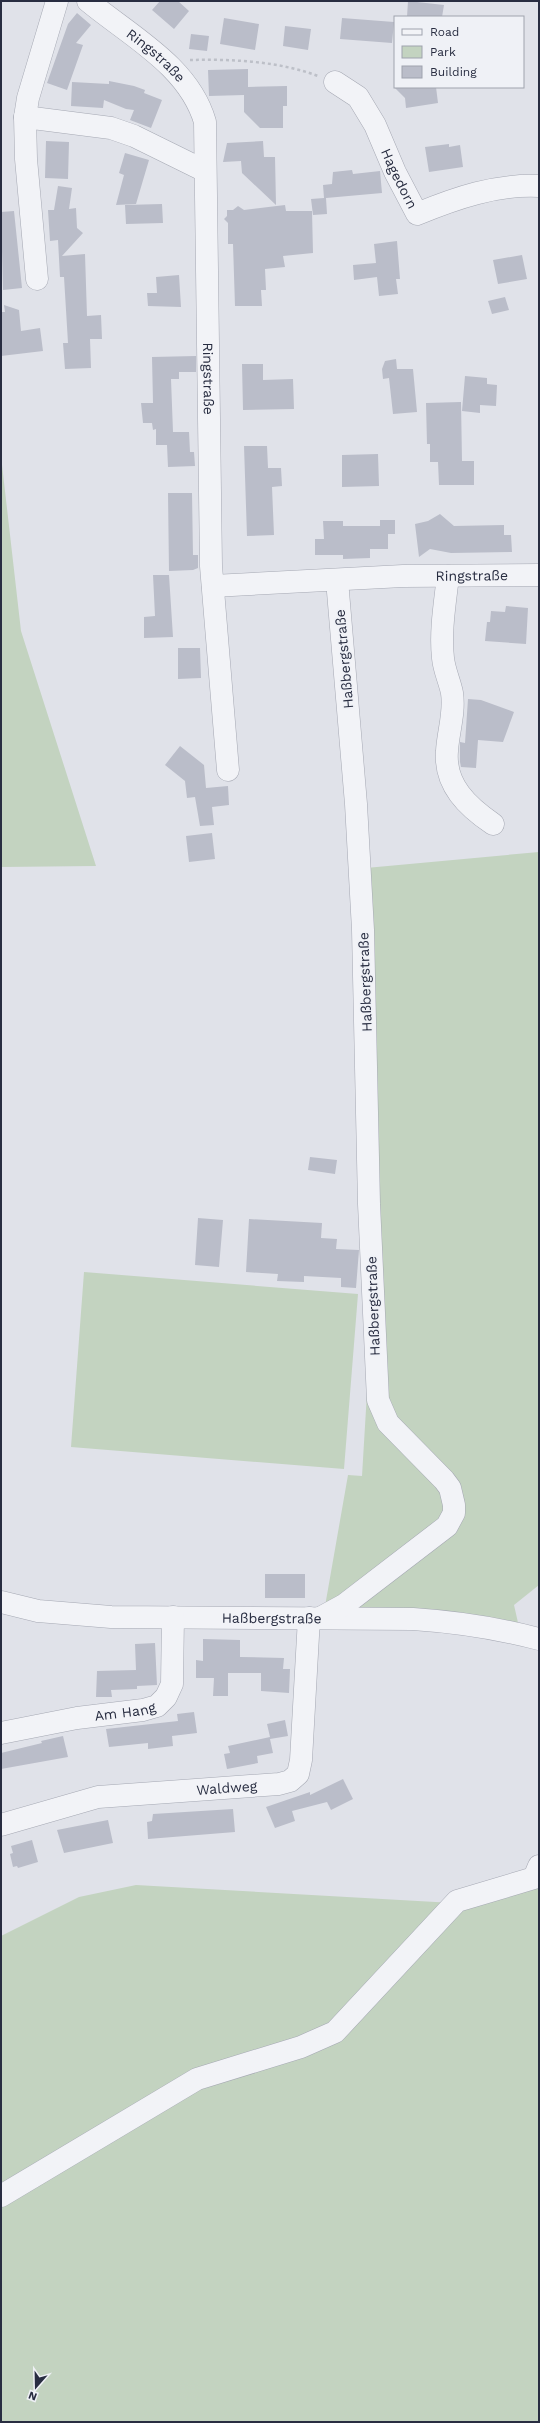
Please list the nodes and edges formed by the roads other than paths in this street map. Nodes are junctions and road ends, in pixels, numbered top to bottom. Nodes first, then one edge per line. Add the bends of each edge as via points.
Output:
1 (57, 1) edge
2 (88, 1) edge
3 (334, 82) road end
4 (25, 118) junction
5 (205, 171) junction
6 (539, 186) edge
7 (37, 279) dead end
8 (539, 575) edge
9 (448, 576) junction
10 (337, 580) junction
11 (213, 586) junction
12 (228, 770) dead end
13 (493, 824) dead end
14 (1, 1602) edge
15 (173, 1617) junction
16 (314, 1618) junction
17 (539, 1639) edge
18 (1, 1733) edge
19 (1, 1825) edge
20 (539, 1866) edge
21 (1, 2196) edge

1 - 4 street via 28,98
2 - 5 street, Ringstraße via 168,65 188,86 200,105 206,133
3 - 6 street, Hagedorn via 358,97 375,124 394,172 417,214 484,191
4 - 5 street via 111,128 134,136
4 - 7 street via 26,159
5 - 11 street, Ringstraße
8 - 9 street, Ringstraße
9 - 10 street, Ringstraße
9 - 13 street via 442,659 452,694 452,723 446,751 448,773 458,794 471,809
10 - 11 street, Ringstraße
10 - 16 street, Haßbergstraße via 356,804 363,930 369,1204 378,1400 388,1423 450,1488 454,1505 451,1520 441,1531 344,1605
11 - 12 street, Ringstraße
14 - 15 street, Haßbergstraße via 38,1611
15 - 16 street, Haßbergstraße
15 - 18 street, Am Hang via 172,1684 166,1697 157,1706
16 - 17 street via 458,1622
16 - 19 street, Waldweg via 298,1774 290,1781 243,1788 98,1797
20 - 21 street via 534,1878 457,1901 335,2032 300,2047 197,2079

